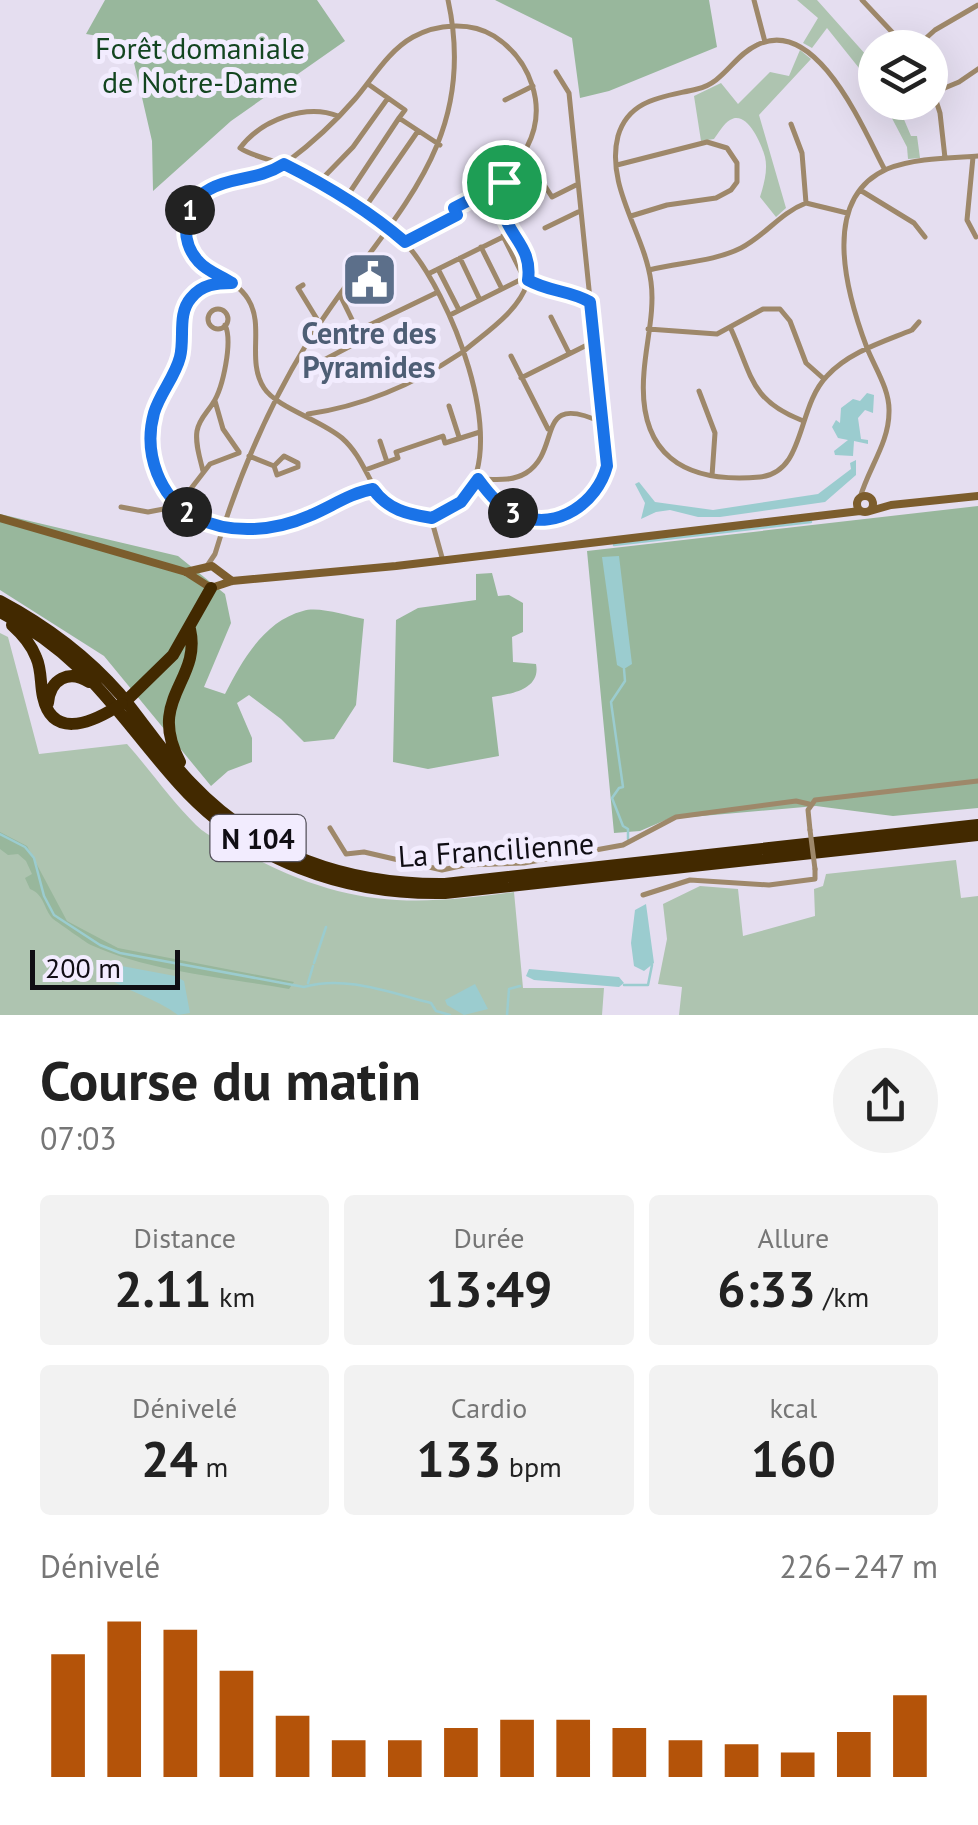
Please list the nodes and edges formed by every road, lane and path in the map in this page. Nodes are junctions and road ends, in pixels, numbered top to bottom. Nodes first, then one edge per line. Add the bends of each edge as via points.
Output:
1 (448, 0) edge
2 (754, 0) edge
3 (862, 0) edge
4 (978, 6) edge
5 (454, 26) junction
6 (893, 30) edge
7 (936, 30) edge
8 (765, 42) junction
9 (978, 69) edge
10 (556, 72) dead end
11 (368, 84) junction
12 (532, 86) junction
13 (948, 86) edge
14 (388, 98) junction
15 (505, 100) dead end
16 (338, 116) junction
17 (400, 118) junction
18 (939, 120) edge
19 (791, 124) dead end
20 (418, 131) junction
21 (440, 145) junction
22 (976, 156) edge
23 (945, 158) junction
24 (284, 164) junction
25 (617, 164) junction
26 (885, 170) junction
27 (541, 180) dead end
28 (320, 181) junction
29 (504, 182) junction
30 (576, 185) junction
31 (860, 190) junction
32 (346, 198) junction
33 (806, 203) junction
34 (364, 210) junction
35 (579, 211) junction
36 (846, 213) junction
37 (631, 216) junction
38 (388, 228) junction
39 (545, 228) dead end
40 (507, 234) junction
41 (976, 236) dead end
42 (925, 238) dead end
43 (405, 242) junction
44 (482, 247) junction
45 (460, 258) junction
46 (438, 270) junction
47 (649, 270) junction
48 (428, 274) junction
49 (526, 279) junction
50 (232, 283) junction
51 (303, 286) dead end
52 (502, 288) junction
53 (438, 292) junction
54 (340, 296) junction
55 (480, 300) junction
56 (590, 302) junction
57 (459, 310) junction
58 (450, 315) junction
59 (550, 317) dead end
60 (920, 322) dead end
61 (320, 324) junction
62 (225, 325) dead end
63 (648, 329) junction
64 (731, 329) junction
65 (357, 331) junction
66 (594, 341) junction
67 (867, 348) junction
68 (464, 351) junction
69 (569, 353) junction
70 (510, 356) dead end
71 (322, 361) dead end
72 (522, 378) junction
73 (824, 379) junction
74 (698, 391) dead end
75 (273, 400) junction
76 (215, 402) junction
77 (449, 406) dead end
78 (308, 414) junction
79 (802, 420) junction
80 (604, 422) junction
81 (548, 430) junction
82 (480, 432) junction
83 (459, 438) junction
84 (380, 441) dead end
85 (239, 453) junction
86 (248, 456) junction
87 (387, 462) junction
88 (274, 466) junction
89 (365, 470) junction
90 (203, 471) junction
91 (712, 476) junction
92 (478, 479) junction
93 (373, 489) junction
94 (978, 496) edge
95 (176, 502) junction
96 (865, 503) junction
97 (122, 506) dead end
98 (0, 518) edge
99 (432, 518) junction
100 (223, 526) junction
101 (443, 560) junction
102 (209, 580) junction
103 (0, 601) edge
104 (0, 614) edge
105 (190, 630) junction
106 (112, 710) junction
107 (51, 715) junction
108 (978, 780) edge
109 (201, 792) junction
110 (809, 804) junction
111 (978, 825) edge
112 (330, 828) dead end
113 (978, 835) edge
114 (643, 894) dead end

1 - 5 street
2 - 8 street
3 - 6 street
4 - 7 street
5 - 11 street via 410,39
5 - 12 street via 496,37 521,62
5 - 21 street via 456,68
8 - 25 street via 716,82 634,107 619,134
8 - 26 street via 792,43 826,69
9 - 13 street
10 - 30 street via 569,93
11 - 14 street
11 - 16 street
12 - 15 street
12 - 29 street via 534,126
14 - 17 street via 405,110
14 - 28 street
16 - 24 street
16 - 24 street via 300,112 240,148
17 - 20 street
17 - 32 street
18 - 23 street
19 - 33 street via 802,153
20 - 21 street
20 - 34 street
21 - 38 street
22 - 23 street
22 - 41 street via 967,220
23 - 26 street
24 - 28 street
24 - 50 street via 210,189 193,204 186,224 189,247 201,264
25 - 37 street
25 - 37 street via 707,142 727,148 737,163 737,182 724,196
26 - 31 street
27 - 30 street via 552,197
28 - 32 street
29 - 40 street via 500,206
29 - 43 street
30 - 35 street
31 - 36 street
31 - 42 street via 914,223
32 - 34 street
33 - 36 street
33 - 47 street via 721,257
34 - 38 street
35 - 39 street
35 - 56 street
36 - 67 street via 850,282
37 - 47 street
38 - 43 street
38 - 54 street
40 - 44 street
40 - 49 street
40 - 49 street via 528,256
43 - 48 street
44 - 45 street
44 - 52 street
45 - 46 street
45 - 55 street
46 - 48 street
46 - 57 street
47 - 63 street
48 - 53 street
49 - 52 street
49 - 56 street
49 - 68 street via 520,298
50 - 75 street via 255,315 254,362
50 - 95 street via 200,289 185,306 180,356 154,412 153,463
51 - 61 street via 298,288
52 - 55 street
53 - 58 street
53 - 65 street
54 - 61 street
54 - 65 street
55 - 57 street
56 - 66 street
57 - 58 street
58 - 68 street
59 - 69 street
60 - 67 street
61 - 75 street
62 - 76 street via 229,344
63 - 64 street via 703,335
63 - 91 street via 643,378 656,444 689,472
64 - 73 street via 763,309 780,309 806,363
64 - 79 street via 759,394
65 - 71 street via 362,340
66 - 69 street
66 - 80 street
67 - 73 street
67 - 96 street via 889,412 865,481
68 - 78 street via 383,396
68 - 82 street
69 - 72 street
70 - 72 street
72 - 81 street
73 - 79 street
74 - 91 street via 715,432
75 - 78 street
75 - 86 street
76 - 85 street
76 - 90 street via 197,428
77 - 83 street
78 - 89 street via 344,440
79 - 91 street via 792,458 781,470
80 - 81 street via 574,412
80 - 92 street via 603,480 575,510 551,519 520,516
81 - 92 street via 542,456 524,474
82 - 83 street
82 - 92 street
83 - 87 street via 445,443 443,436 396,452 398,458
84 - 87 street
85 - 86 street
85 - 90 street
86 - 88 street
86 - 100 street
87 - 89 street
88 - 88 street via 282,476 298,463 284,456
89 - 93 street
90 - 95 street
92 - 99 street via 461,502
93 - 99 street via 395,510
93 - 100 street via 291,523
94 - 96 street
95 - 97 street via 158,511
95 - 100 street via 198,519
96 - 101 street
98 - 102 street
99 - 101 street
100 - 102 street
101 - 102 street
102 - 105 highway
103 - 109 highway, La Francilienne / N 104 via 96,669
104 - 106 highway, La Francilienne / N 104 via 59,649 90,676
104 - 107 highway via 36,655
105 - 106 highway, bridge via 164,666
105 - 109 highway via 192,654 168,722 176,756
106 - 107 highway via 74,725
106 - 107 highway via 86,679 69,676 49,691
106 - 113 highway, La Francilienne / N 104 via 190,796 253,846 298,869 380,890 445,893
108 - 110 street
109 - 111 highway, La Francilienne / N 104 via 236,824 286,854 362,878 414,884
110 - 112 street via 676,817 623,846 450,870 346,854
110 - 114 street, bridge via 815,879 747,885 690,880

